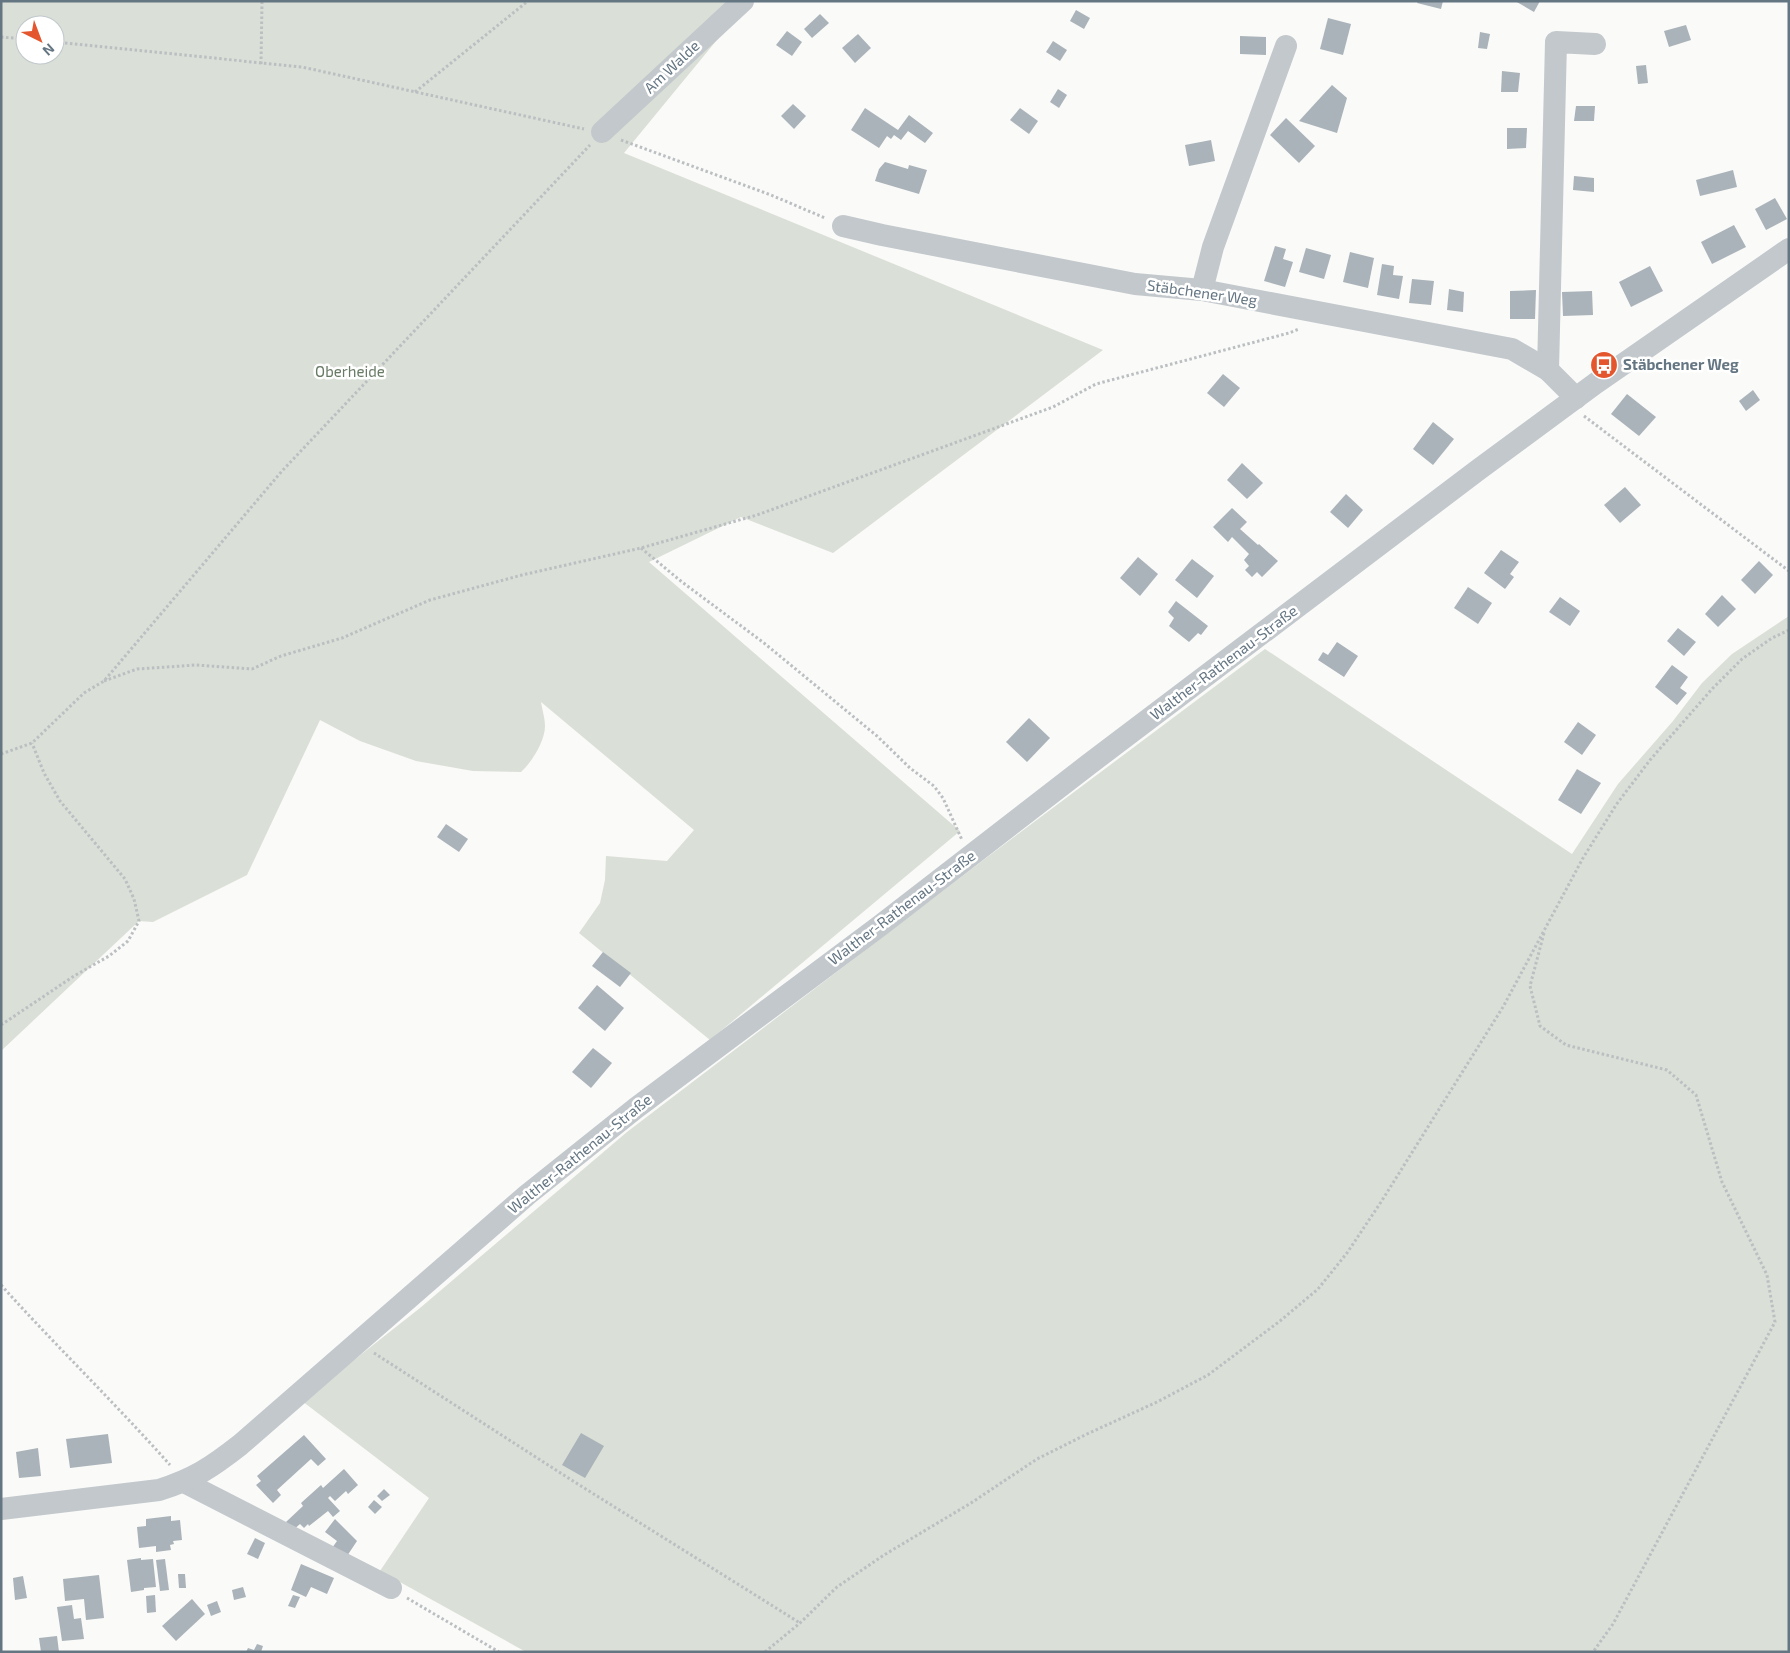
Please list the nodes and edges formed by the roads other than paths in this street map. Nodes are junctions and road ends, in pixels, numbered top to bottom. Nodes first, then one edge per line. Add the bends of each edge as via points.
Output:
1 (743, 1) edge
2 (1596, 44) dead end
3 (1286, 46) dead end
4 (602, 132) road end
5 (844, 226) road end
6 (1789, 249) edge
7 (1202, 290) junction
8 (1548, 370) junction
9 (1573, 400) junction
10 (184, 1482) junction
11 (1, 1509) edge
12 (390, 1588) road end

1 - 4 street, Am Walde
2 - 8 street via 1556,42
3 - 7 street via 1213,248
5 - 7 street, Stäbchener Weg via 1135,284
6 - 9 street, Walther-Rathenau-Straße
7 - 8 street, Stäbchener Weg via 1512,349
8 - 9 street, Stäbchener Weg
9 - 10 street, Walther-Rathenau-Straße via 628,1114 527,1195 240,1445 212,1467
10 - 11 street, Walther-Rathenau-Straße via 159,1490
10 - 12 street

